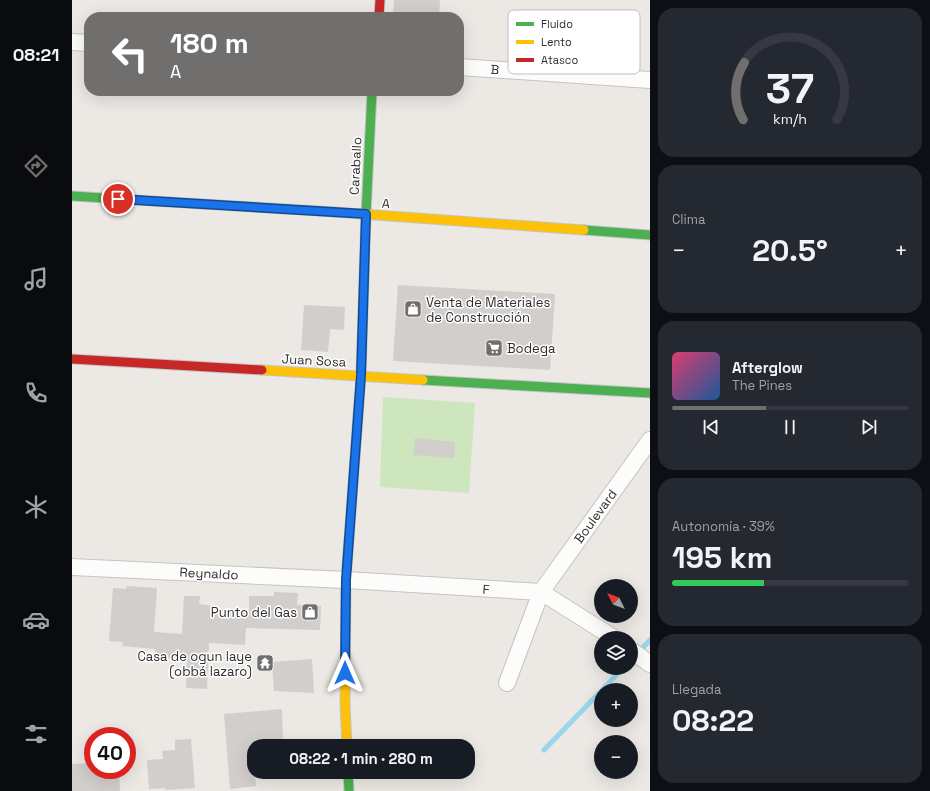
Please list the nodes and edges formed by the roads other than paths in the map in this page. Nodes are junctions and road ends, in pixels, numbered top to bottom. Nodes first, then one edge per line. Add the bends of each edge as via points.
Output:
1 (380, 0) edge
2 (379, 12) edge
3 (72, 42) edge
4 (84, 43) edge
5 (464, 67) edge
6 (508, 70) edge
7 (562, 74) edge
8 (650, 80) edge
9 (372, 96) edge
10 (72, 196) edge
11 (366, 214) junction
12 (650, 235) edge
13 (72, 358) edge
14 (361, 375) junction
15 (650, 393) edge
16 (650, 440) edge
17 (72, 567) edge
18 (346, 580) junction
19 (541, 592) junction
20 (603, 631) edge
21 (638, 655) edge
22 (650, 664) edge
23 (507, 683) dead end
24 (347, 739) edge
25 (348, 779) edge
26 (349, 791) edge

1 - 2 street
3 - 4 street
5 - 6 street, B
7 - 8 street, B
9 - 11 street, Caraballo
10 - 11 street, A
11 - 12 street, A
11 - 14 street, Caraballo
13 - 14 street, Juan Sosa
14 - 15 street, Juan Sosa
14 - 18 street, Caraballo
16 - 19 street, Boulevard
17 - 18 street, Reynaldo
18 - 19 street, F
18 - 24 street, Caraballo
19 - 20 street, F
19 - 23 street, Boulevard
21 - 22 street
25 - 26 street

